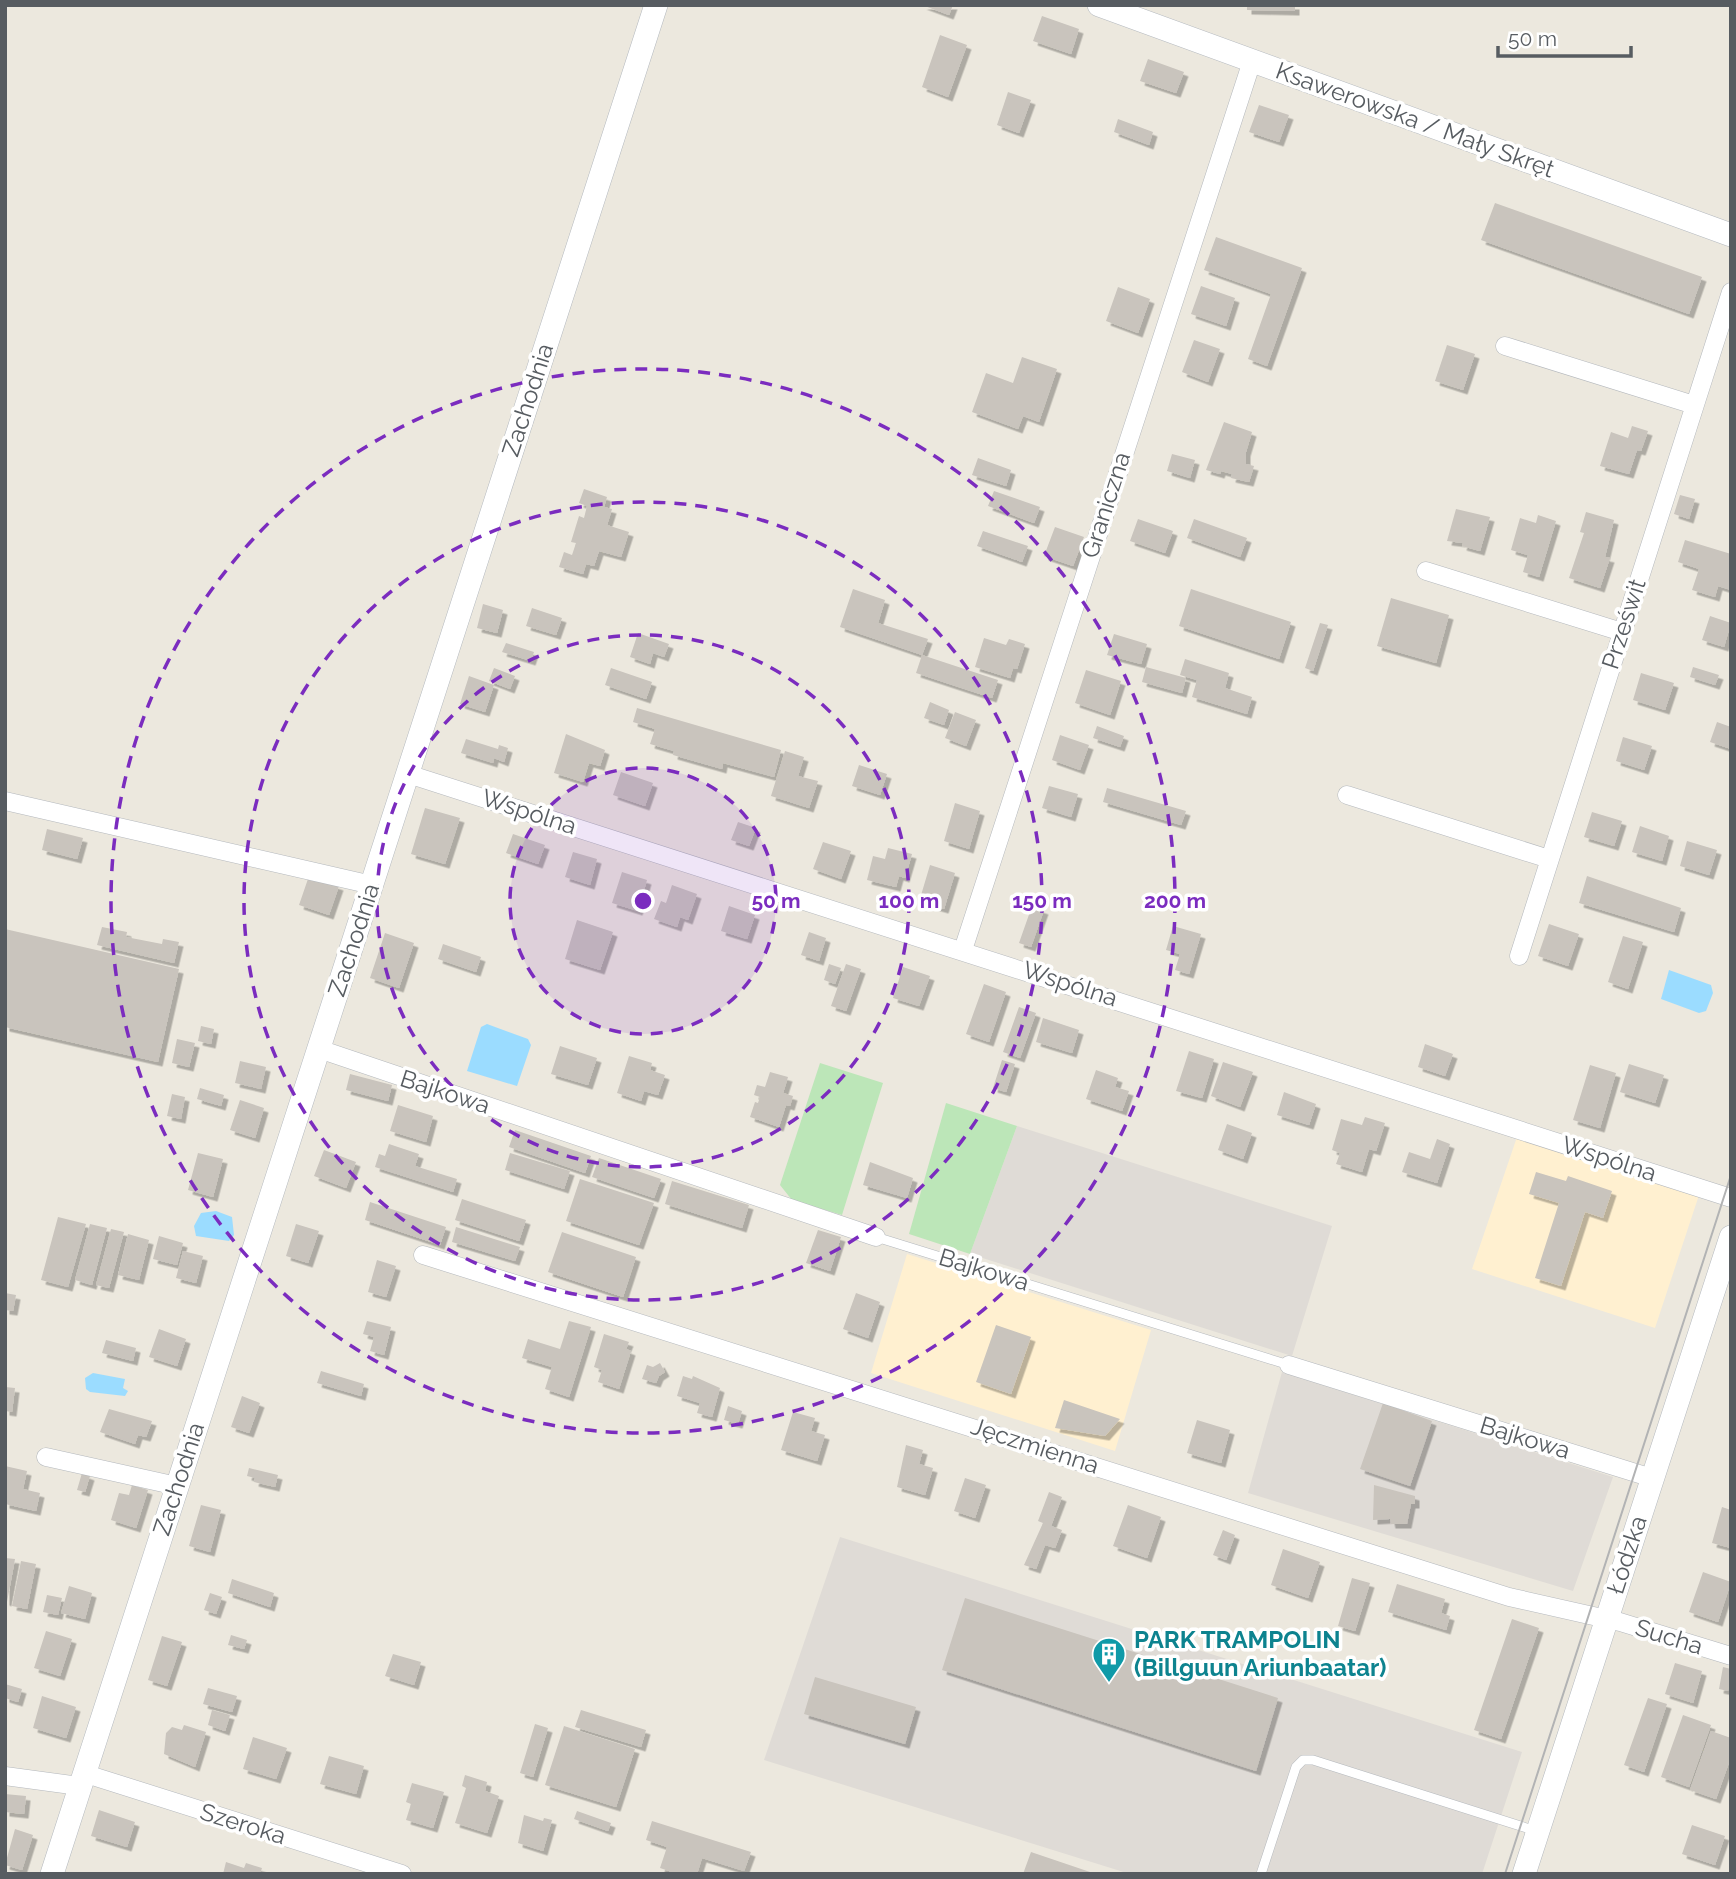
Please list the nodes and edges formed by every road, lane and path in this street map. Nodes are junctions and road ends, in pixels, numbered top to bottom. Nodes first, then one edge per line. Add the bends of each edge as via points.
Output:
1 (656, 5) edge
2 (1099, 5) edge
3 (1252, 61) junction
4 (1731, 235) edge
5 (1731, 292) edge
6 (1505, 346) dead end
7 (1694, 405) junction
8 (1426, 571) dead end
9 (1622, 632) junction
10 (408, 774) junction
11 (1347, 795) dead end
12 (5, 801) edge
13 (1549, 859) junction
14 (372, 885) junction
15 (963, 950) junction
16 (1519, 956) dead end
17 (319, 1049) junction
18 (1731, 1198) edge
19 (876, 1237) joint
20 (1731, 1237) edge
21 (423, 1255) dead end
22 (1289, 1365) joint
23 (46, 1457) dead end
24 (1652, 1478) junction
25 (177, 1486) junction
26 (1606, 1620) junction
27 (1731, 1656) edge
28 (5, 1776) edge
29 (81, 1780) junction
30 (1538, 1832) junction
31 (52, 1874) edge
32 (402, 1874) edge
33 (1261, 1874) edge
34 (1524, 1874) edge

1 - 10 street, Zachodnia
2 - 3 street, Ksawerowska / Mały Skręt
3 - 4 street, Ksawerowska / Mały Skręt
3 - 15 street, Graniczna
5 - 7 street, Prześwit
6 - 7 street
7 - 9 street, Prześwit
8 - 9 street
9 - 13 street, Prześwit
10 - 14 street, Zachodnia
10 - 15 street, Wspólna
11 - 13 street
12 - 14 street
13 - 16 street, Prześwit
14 - 17 street, Zachodnia
15 - 18 street, Wspólna
17 - 19 street, Bajkowa
17 - 25 street, Zachodnia
19 - 22 lane, Bajkowa
20 - 24 street, Łódzka
21 - 26 street, Jęczmienna via 1509,1597
22 - 24 street, Bajkowa
23 - 25 street
24 - 26 street, Łódzka
25 - 29 street, Zachodnia
26 - 27 street, Sucha
26 - 30 street, Łódzka
28 - 29 street, Szeroka
29 - 31 street, Zachodnia
29 - 32 street, Szeroka
30 - 33 lane via 1303,1760 1296,1767
30 - 34 street, Łódzka

